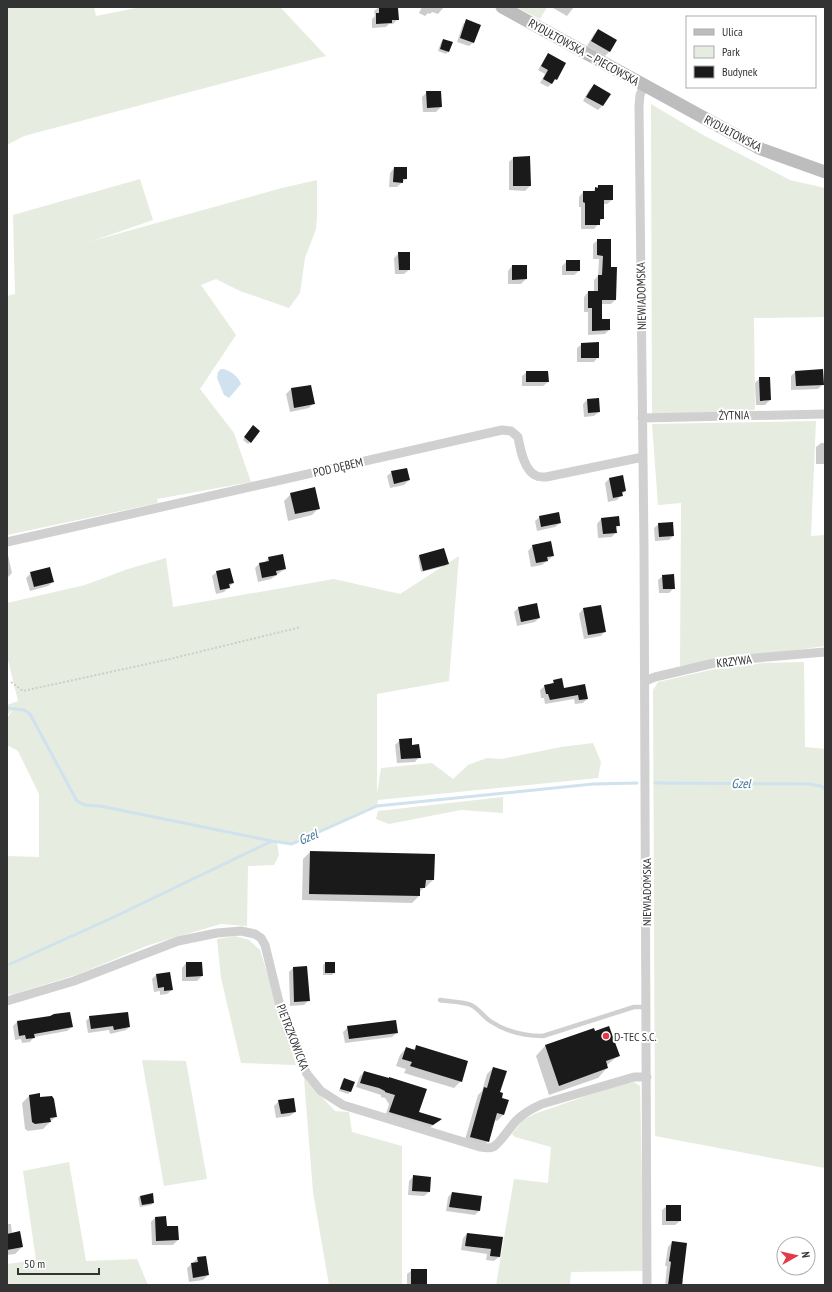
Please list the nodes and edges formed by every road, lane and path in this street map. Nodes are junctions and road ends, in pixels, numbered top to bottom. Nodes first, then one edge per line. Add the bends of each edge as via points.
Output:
1 (502, 7) edge
2 (644, 86) junction
3 (825, 172) edge
4 (825, 414) edge
5 (642, 418) junction
6 (643, 457) junction
7 (7, 542) edge
8 (301, 627) dead end
9 (825, 652) edge
10 (645, 681) junction
11 (11, 682) dead end
12 (440, 1000) dead end
13 (7, 1001) edge
14 (647, 1006) junction
15 (647, 1077) junction
16 (647, 1285) edge

1 - 2 street, RYDUŁTOWSKA — PIECOWSKA
2 - 3 street, RYDUŁTOWSKA via 761,149
2 - 5 street, NIEWIADOMSKA via 638,106
4 - 5 street, ŻYTNIA
5 - 6 street, NIEWIADOMSKA
6 - 7 street, POD DĘBEM via 546,478 536,476 529,470 518,437 511,431 502,430
6 - 10 street, NIEWIADOMSKA
8 - 11 path via 23,691
9 - 10 street, KRZYWA via 723,661
10 - 14 street, NIEWIADOMSKA
12 - 14 lane via 470,1004 505,1029 535,1036 543,1036 634,1007
13 - 15 street, PIETRZKOWICKA via 74,981 178,941 241,931 255,934 265,945 288,1031 307,1074 321,1091 343,1105 489,1148 498,1144 517,1119 542,1104 634,1077
14 - 15 street, NIEWIADOMSKA
15 - 16 street, NIEWIADOMSKA

